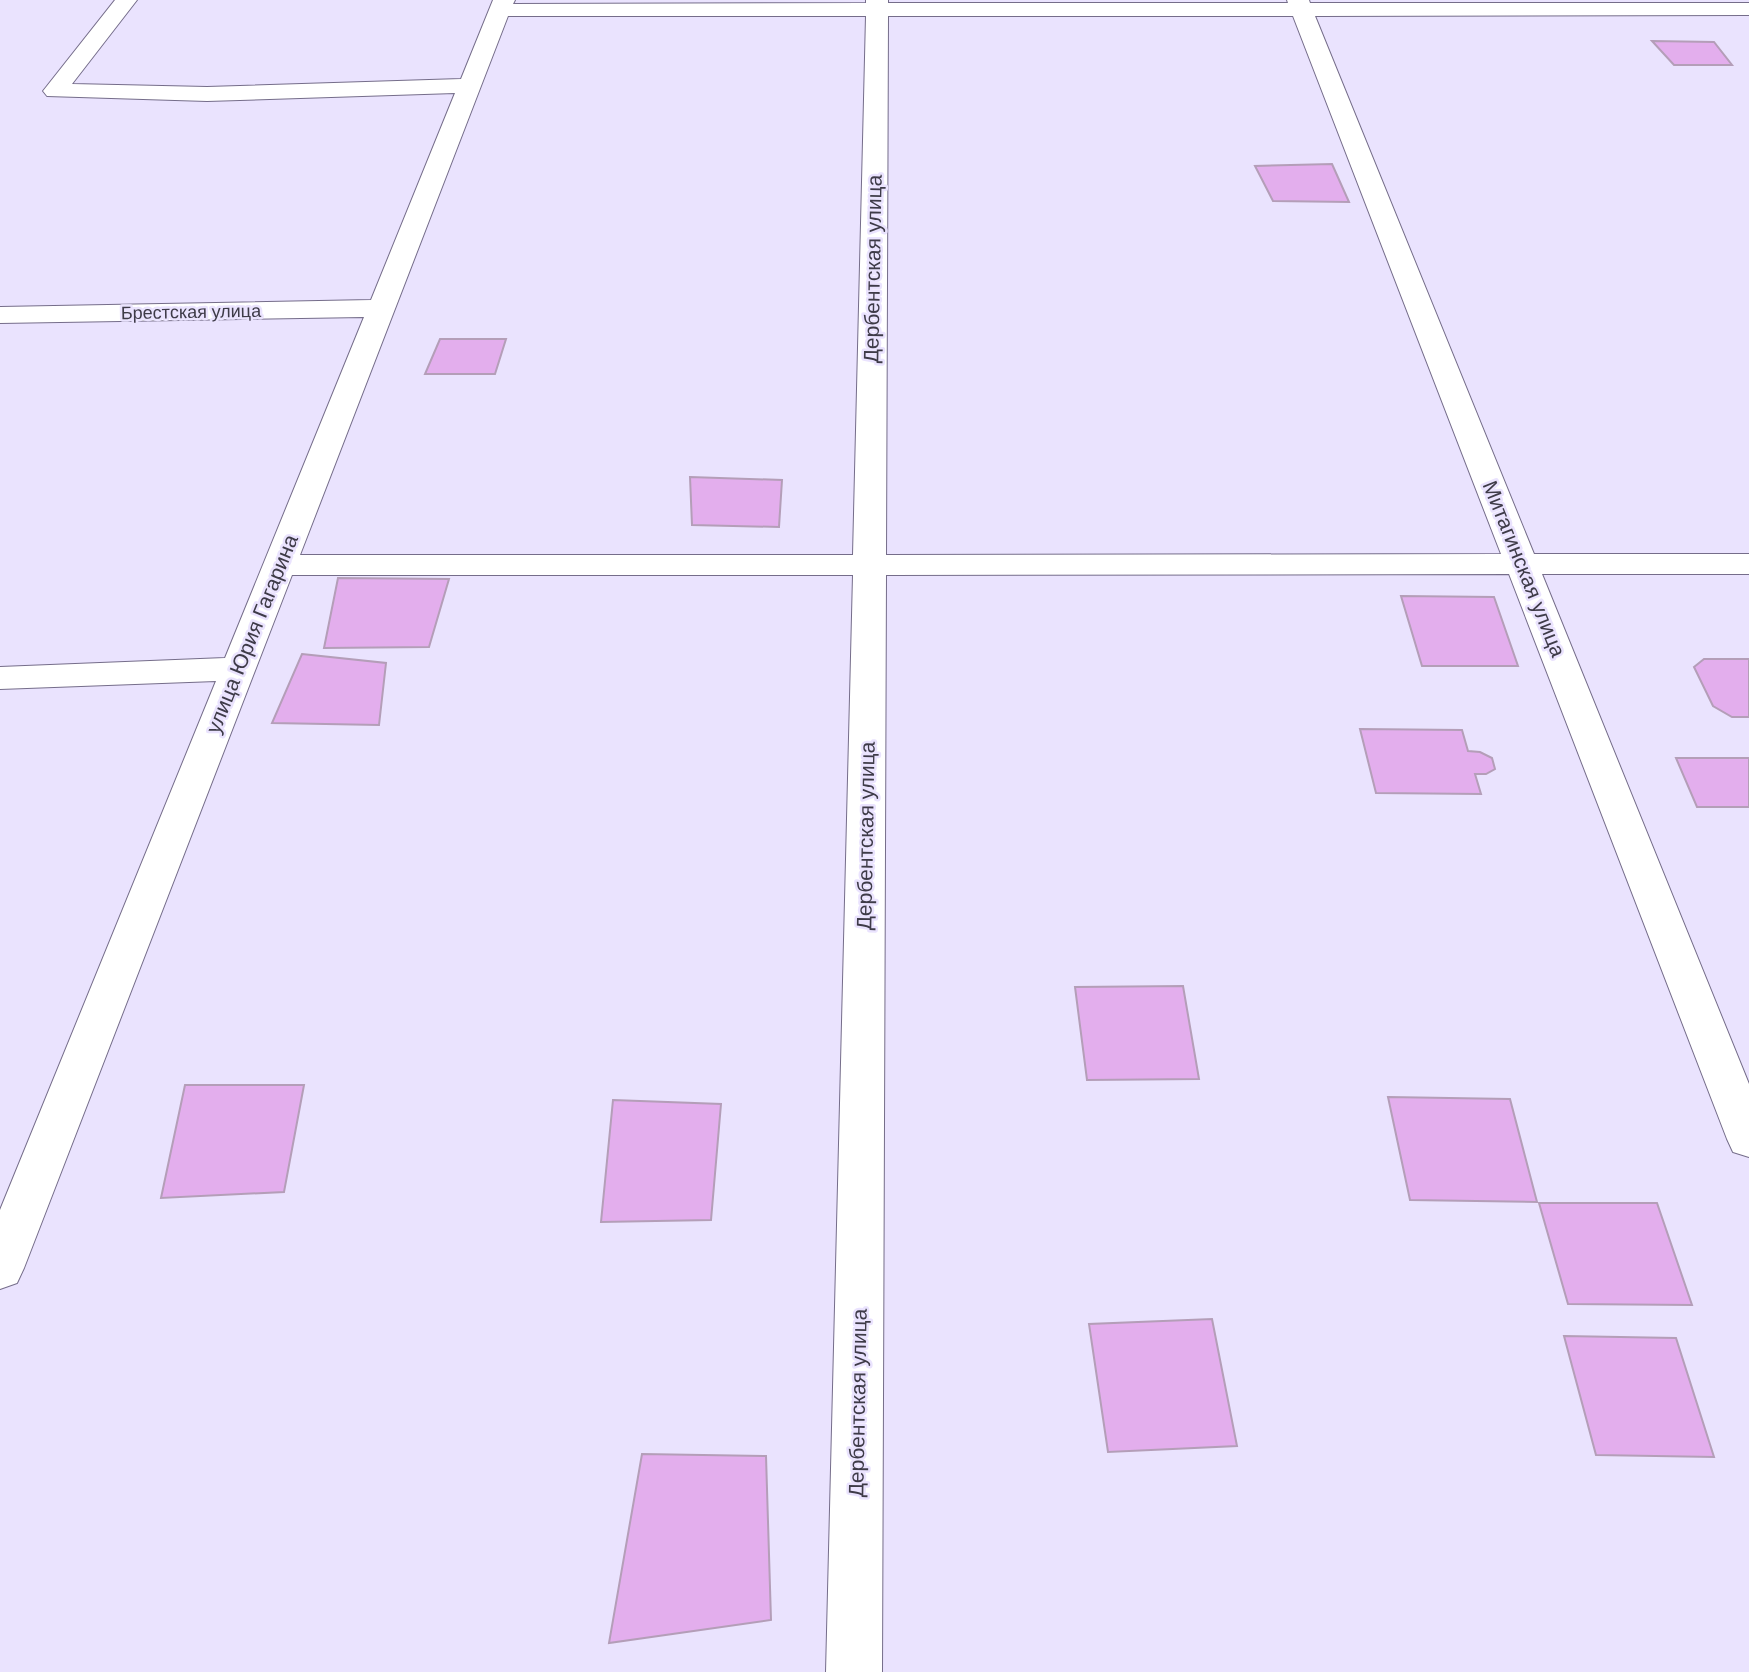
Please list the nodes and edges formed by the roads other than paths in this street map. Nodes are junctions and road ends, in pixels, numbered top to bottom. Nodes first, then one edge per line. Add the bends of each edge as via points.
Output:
1 (126, 0) edge
2 (502, 5) edge
3 (877, 5) edge
4 (1300, 5) edge
5 (1722, 5) edge
6 (1745, 19) edge
7 (470, 86) junction
8 (381, 309) junction
9 (0, 314) edge
10 (1749, 564) edge
11 (279, 565) junction
12 (869, 565) junction
13 (1522, 565) junction
14 (238, 670) junction
15 (0, 678) edge
16 (1749, 1139) edge
17 (1, 1261) edge
18 (854, 1672) edge

1 - 7 street via 55,91 207,94
2 - 3 street
2 - 7 street, улица Юрия Гагарина
3 - 4 street
3 - 12 street, Дербентская улица
4 - 5 street
4 - 13 street, Митагинская улица
5 - 6 street
7 - 8 street, улица Юрия Гагарина
8 - 9 street, Брестская улица
8 - 11 street, улица Юрия Гагарина
10 - 13 street
11 - 12 street
11 - 14 street, улица Юрия Гагарина
12 - 13 street
12 - 18 street, Дербентская улица
13 - 16 street, Митагинская улица
14 - 15 street
14 - 17 street, улица Юрия Гагарина

